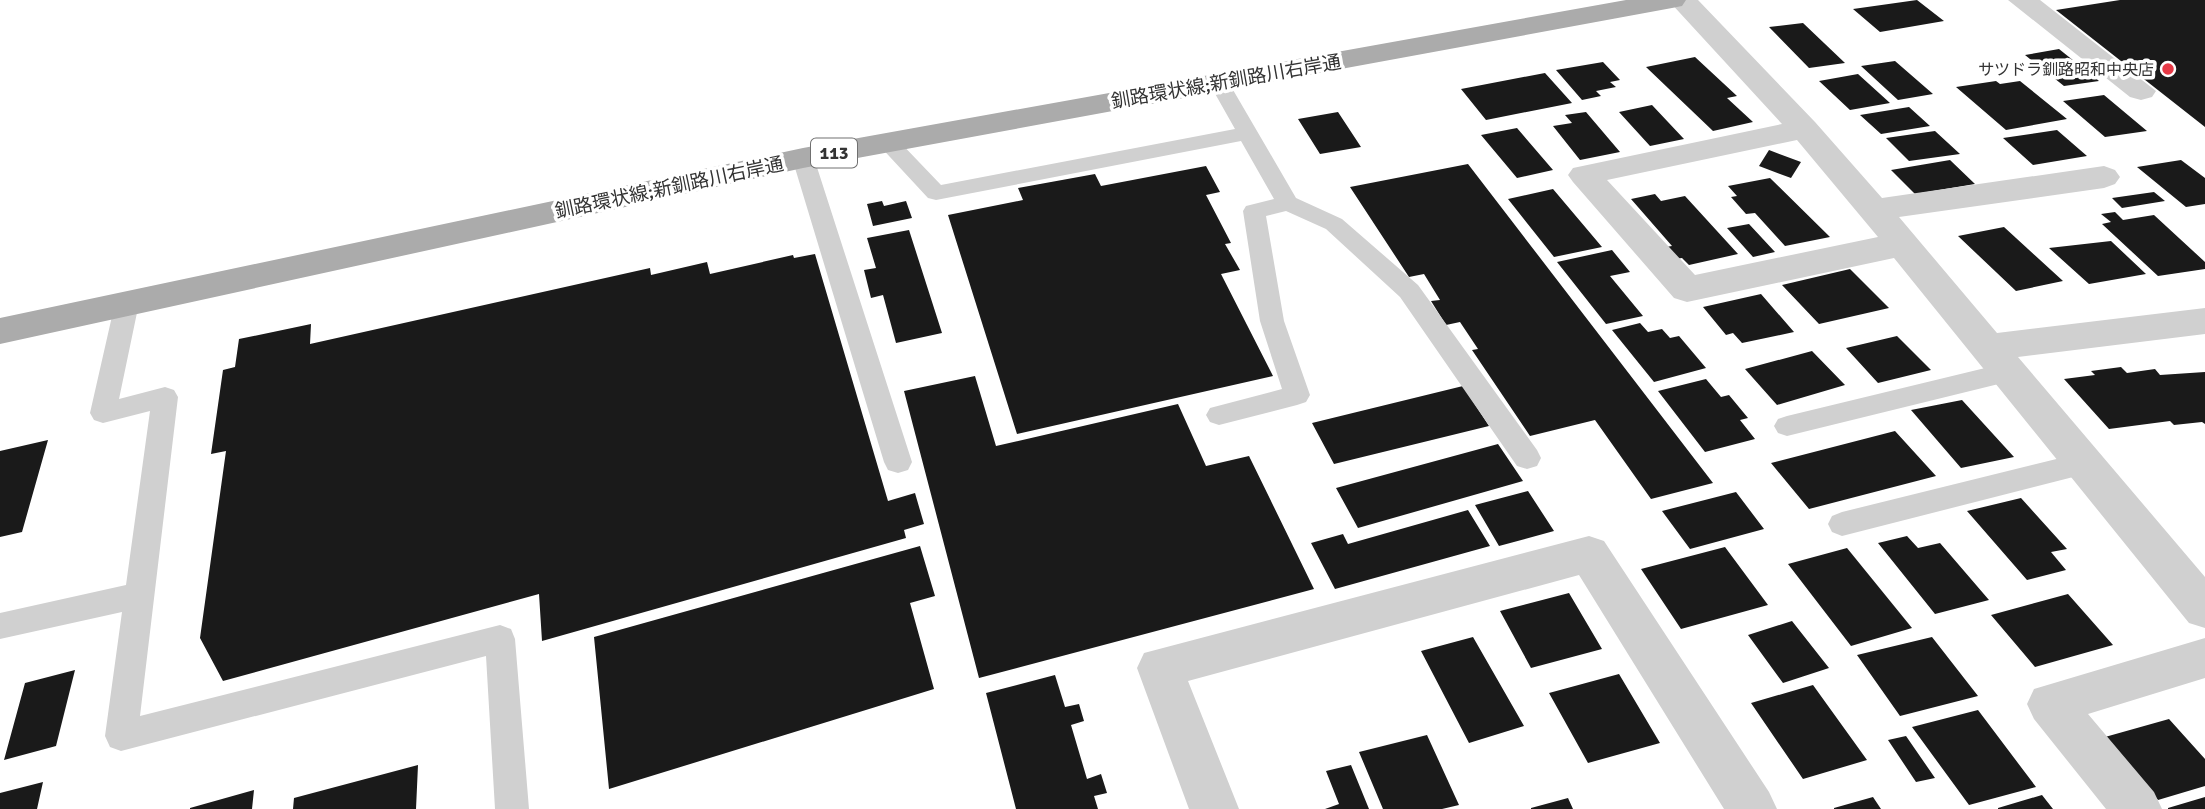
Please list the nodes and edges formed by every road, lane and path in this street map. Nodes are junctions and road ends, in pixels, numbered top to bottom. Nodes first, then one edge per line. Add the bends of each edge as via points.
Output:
1 (1672, 0) edge
2 (1682, 0) edge
3 (2022, 0) edge
4 (1219, 83) junction
5 (2141, 90) dead end
6 (1804, 129) junction
7 (1247, 133) junction
8 (888, 143) junction
9 (803, 159) junction
10 (2104, 177) dead end
11 (1288, 203) junction
12 (1874, 211) junction
13 (1903, 244) junction
14 (128, 303) junction
15 (2205, 321) edge
16 (0, 331) edge
17 (2000, 360) junction
18 (1219, 415) dead end
19 (1787, 426) dead end
20 (1527, 458) dead end
21 (898, 462) dead end
22 (2085, 463) junction
23 (1842, 524) dead end
24 (141, 596) junction
25 (2205, 609) edge
26 (0, 626) edge
27 (2205, 658) edge
28 (512, 809) edge
29 (1214, 809) edge
30 (1752, 809) edge
31 (2137, 809) edge

1 - 4 main road, 釧路環状線;新釧路川右岸通 / 113
2 - 6 street
3 - 5 street
4 - 7 lane
4 - 8 main road, 釧路環状線;新釧路川右岸通 / 113
6 - 12 street
6 - 13 street via 1584,175 1687,289
7 - 8 lane via 936,193
7 - 11 lane
8 - 9 main road, 釧路環状線;新釧路川右岸通 / 113
9 - 14 main road, 釧路環状線;新釧路川右岸通 / 113
9 - 21 lane
10 - 12 street
11 - 18 lane via 1254,211 1272,321 1297,395
11 - 20 lane via 1334,224 1409,291
12 - 13 street
13 - 17 street
14 - 16 main road, 釧路環状線;新釧路川右岸通 / 113
14 - 24 lane via 103,413 165,397
15 - 17 street
17 - 19 lane
17 - 22 street
22 - 23 lane
22 - 25 street
24 - 26 lane
24 - 28 lane via 121,736 500,639
27 - 31 street via 2050,704
29 - 30 street via 1160,668 1589,554

